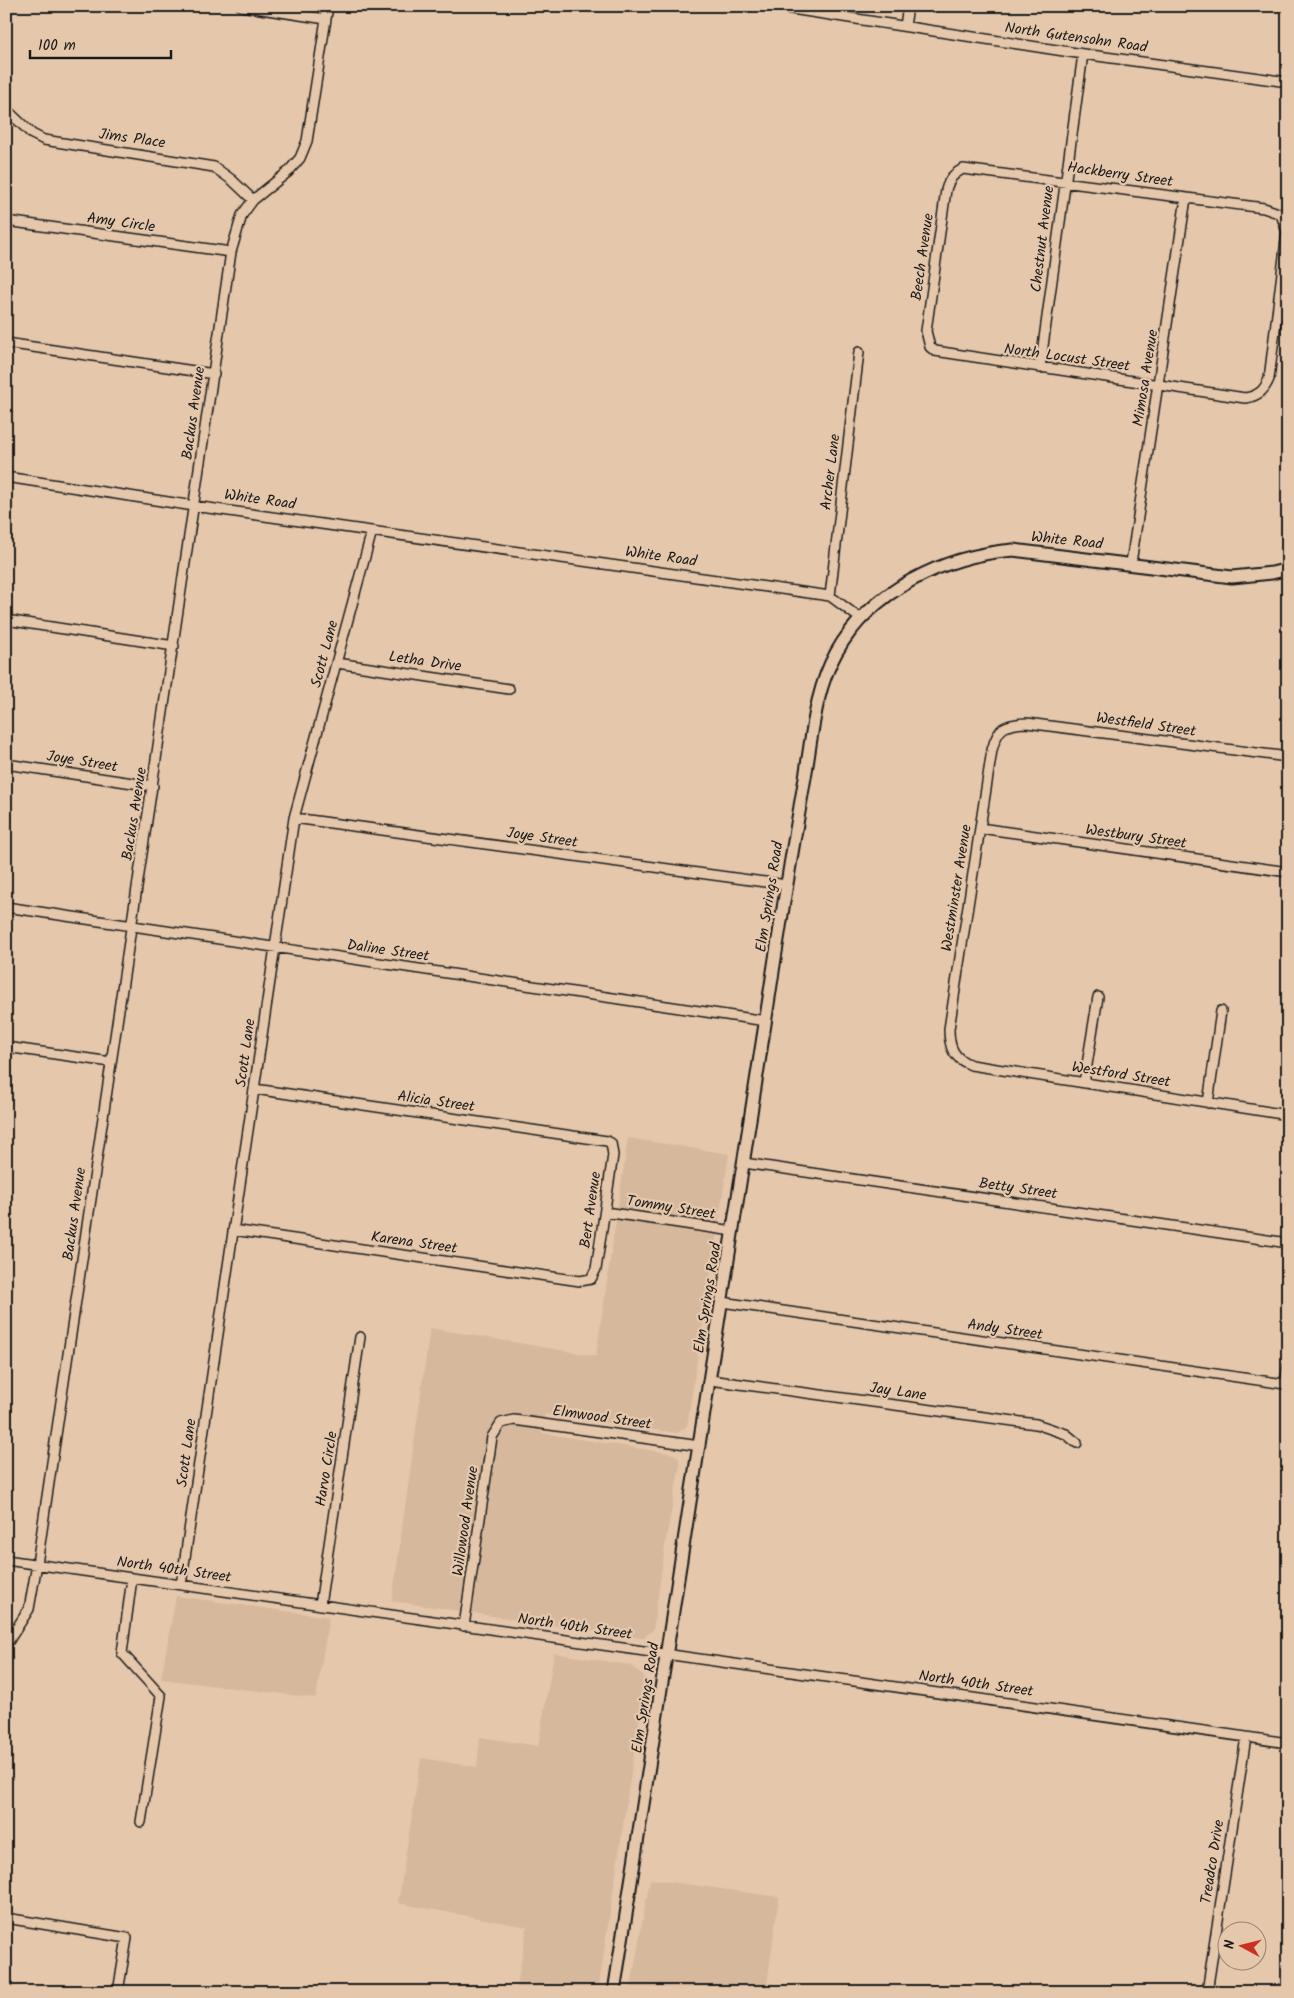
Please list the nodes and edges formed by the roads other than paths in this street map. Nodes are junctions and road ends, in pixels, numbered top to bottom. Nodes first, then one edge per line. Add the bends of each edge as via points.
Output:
1 (241, 6) edge
2 (328, 6) edge
3 (772, 6) edge
4 (908, 6) edge
5 (326, 19) junction
6 (905, 26) junction
7 (1082, 54) junction
8 (1288, 82) edge
9 (6, 109) edge
10 (955, 172) joint
11 (1064, 181) junction
12 (1186, 198) junction
13 (253, 200) junction
14 (6, 220) edge
15 (231, 252) junction
16 (6, 343) edge
17 (930, 347) joint
18 (859, 352) dead end
19 (1040, 368) junction
20 (214, 374) junction
21 (1159, 385) junction
22 (1260, 393) joint
23 (6, 477) edge
24 (194, 506) junction
25 (372, 531) junction
26 (1131, 563) junction
27 (1288, 569) edge
28 (830, 596) junction
29 (6, 620) edge
30 (861, 620) junction
31 (174, 646) junction
32 (337, 663) junction
33 (509, 689) dead end
34 (1002, 728) joint
35 (1288, 757) edge
36 (6, 764) edge
37 (153, 786) junction
38 (294, 818) junction
39 (980, 828) junction
40 (1288, 872) edge
41 (786, 885) junction
42 (6, 907) edge
43 (132, 926) junction
44 (276, 948) junction
45 (1098, 996) dead end
46 (1221, 1012) dead end
47 (766, 1021) junction
48 (6, 1047) edge
49 (954, 1054) joint
50 (112, 1062) junction
51 (1084, 1083) junction
52 (255, 1089) junction
53 (1208, 1103) junction
54 (1288, 1115) edge
55 (612, 1143) joint
56 (744, 1163) junction
57 (605, 1212) junction
58 (233, 1230) junction
59 (733, 1231) junction
60 (1288, 1243) edge
61 (591, 1279) joint
62 (722, 1302) junction
63 (360, 1337) dead end
64 (1288, 1366) edge
65 (710, 1380) junction
66 (501, 1423) joint
67 (1077, 1443) dead end
68 (700, 1446) junction
69 (6, 1560) edge
70 (37, 1564) junction
71 (132, 1578) junction
72 (181, 1585) junction
73 (320, 1605) junction
74 (464, 1626) junction
75 (6, 1645) edge
76 (668, 1654) junction
77 (1246, 1737) junction
78 (1288, 1743) edge
79 (141, 1822) dead end
80 (6, 1918) edge
81 (118, 1992) edge
82 (614, 1992) edge
83 (1207, 1992) edge

1 - 5 street
2 - 5 street, Backus Avenue
3 - 6 street, North Gutensohn Road
4 - 6 street
5 - 13 street, Backus Avenue via 307,141 300,158 288,172
6 - 7 street, North Gutensohn Road
7 - 8 street, North Gutensohn Road
7 - 11 street, Chestnut Avenue
9 - 13 street, Jims Place via 32,134 44,140 214,167
10 - 11 street, Hackberry Street via 963,168
10 - 17 street, Beech Avenue via 949,180 945,200 926,331
11 - 12 street, Hackberry Street
11 - 19 street, Chestnut Avenue
12 - 21 street, Mimosa Avenue
12 - 22 street, Hackberry Street via 1264,208 1281,214 1287,232 1269,379
13 - 15 street, Backus Avenue via 242,214
14 - 15 street, Amy Circle
15 - 20 street, Backus Avenue
16 - 20 street
17 - 19 street, North Locust Street via 941,354
18 - 28 street, Archer Lane
19 - 21 street, North Locust Street
20 - 24 street, Backus Avenue
21 - 22 street, North Locust Street via 1244,398
21 - 26 street, Mimosa Avenue
23 - 24 street, White Road
24 - 25 street, White Road
24 - 31 street, Backus Avenue
25 - 28 street, White Road
25 - 32 street, Scott Lane
26 - 27 main road, White Road via 1232,577 1272,574
26 - 30 main road, White Road via 1013,550 989,552 912,579 885,597
28 - 30 street, White Road
29 - 31 street
30 - 41 main road, Elm Springs Road via 834,656 821,687
31 - 37 street, Backus Avenue
32 - 33 street, Letha Drive
32 - 38 street, Scott Lane
34 - 35 street, Westfield Street via 1014,723 1027,723
34 - 39 street, Westminster Avenue via 995,737 992,750
36 - 37 street, Joye Street
37 - 43 street, Backus Avenue
38 - 41 street, Joye Street
38 - 44 street, Scott Lane
39 - 40 street, Westbury Street
39 - 49 street, Westminster Avenue via 949,1028 949,1042
41 - 47 main road, Elm Springs Road
42 - 43 street, Daline Street
43 - 44 street, Daline Street
43 - 50 street, Backus Avenue
44 - 47 street, Daline Street
44 - 52 street, Scott Lane
45 - 51 street
46 - 53 street
47 - 56 main road, Elm Springs Road
48 - 50 street
49 - 51 street, Westford Street via 971,1065
50 - 70 street, Backus Avenue
51 - 53 street, Westford Street
52 - 55 street, Alicia Street
52 - 58 street, Scott Lane
53 - 54 street, Westford Street
55 - 57 street, Bert Avenue
56 - 59 main road, Elm Springs Road
56 - 60 street, Betty Street
57 - 59 street, Tommy Street
57 - 61 street, Bert Avenue via 596,1269
58 - 61 street, Karena Street via 580,1281
58 - 72 street, Scott Lane
59 - 62 main road, Elm Springs Road
62 - 64 street, Andy Street via 1285,1384
62 - 65 main road, Elm Springs Road
63 - 73 street, Harvo Circle
65 - 67 street, Jay Lane via 1036,1424 1066,1434
65 - 68 main road, Elm Springs Road
66 - 68 street, Elmwood Street via 514,1420
66 - 74 street, Willowood Avenue via 492,1437
68 - 76 main road, Elm Springs Road
69 - 70 street, North 40th Street
70 - 71 street, North 40th Street
70 - 75 street, Backus Avenue via 29,1609
71 - 72 street, North 40th Street
71 - 79 street via 122,1653 161,1696
72 - 73 street, North 40th Street
73 - 74 street, North 40th Street
74 - 76 street, North 40th Street
76 - 77 street, North 40th Street
76 - 82 main road, Elm Springs Road
77 - 78 street, North 40th Street
77 - 83 street, Treadco Drive
80 - 81 street via 127,1938

